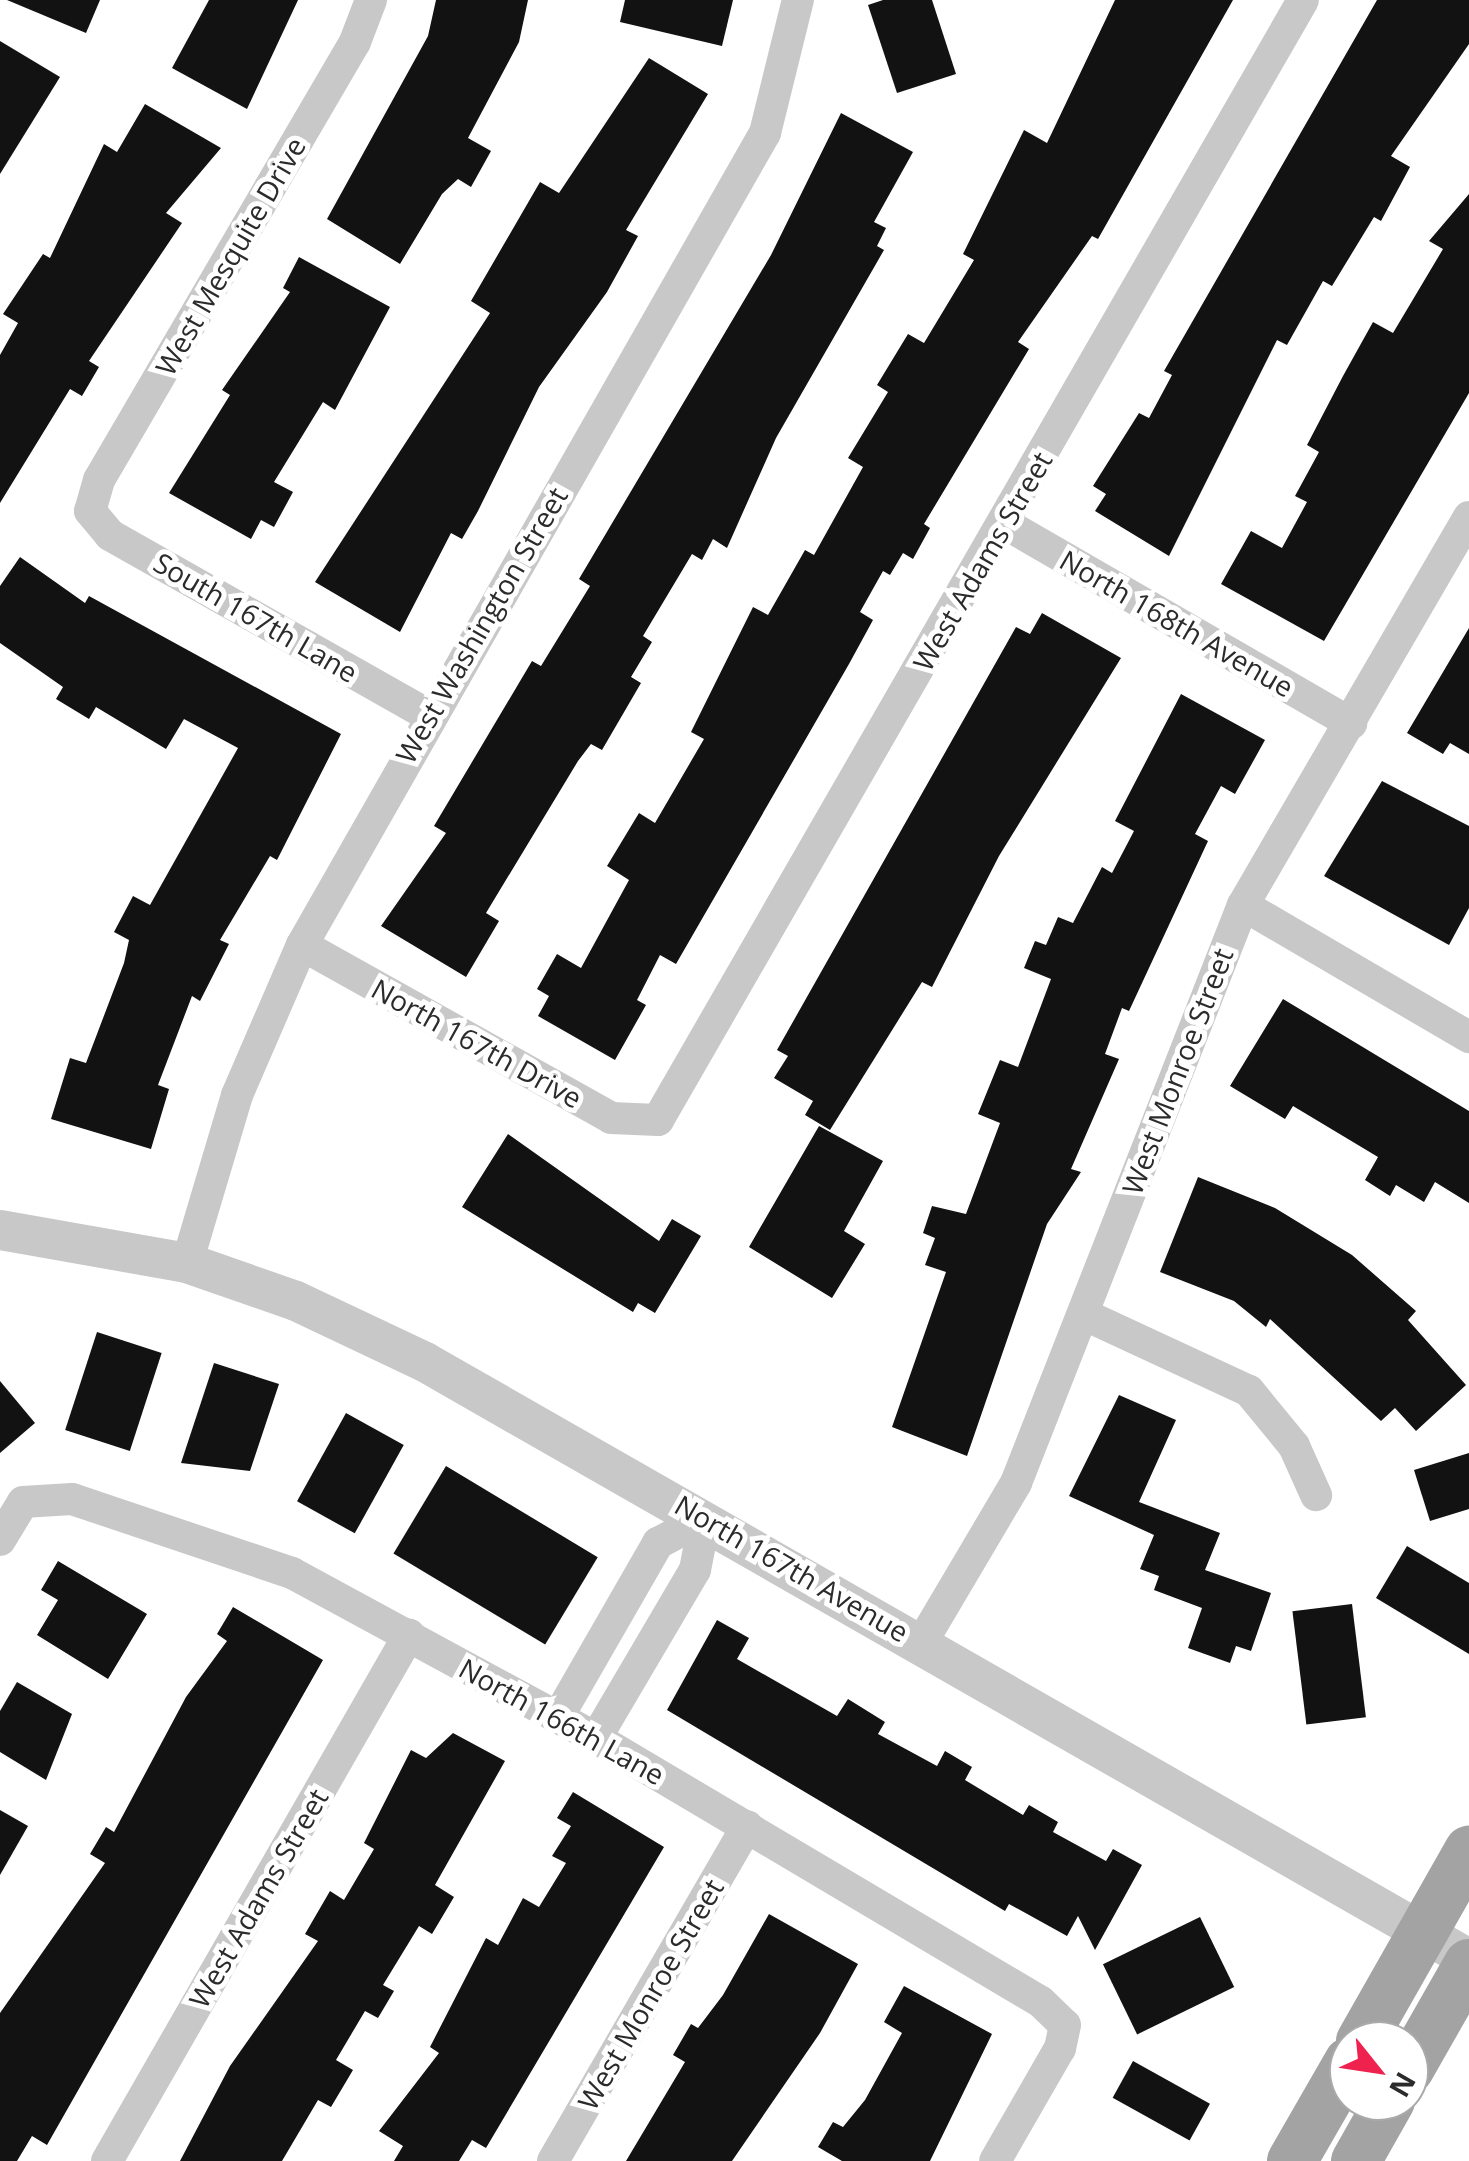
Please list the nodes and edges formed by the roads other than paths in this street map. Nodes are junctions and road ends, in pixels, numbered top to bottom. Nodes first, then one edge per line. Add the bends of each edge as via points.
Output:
1 (371, 0) edge
2 (798, 0) edge
3 (1303, 0) edge
4 (90, 512) joint
5 (1469, 517) edge
6 (1004, 523) junction
7 (1457, 567) edge
8 (428, 715) junction
9 (1351, 723) junction
10 (1243, 906) junction
11 (302, 945) junction
12 (1469, 1037) edge
13 (658, 1120) joint
14 (0, 1230) edge
15 (187, 1263) junction
16 (1084, 1314) junction
17 (1316, 1495) dead end
18 (705, 1518) junction
19 (0, 1540) edge
20 (410, 1636) junction
21 (922, 1642) junction
22 (558, 1717) junction
23 (596, 1738) junction
24 (747, 1826) junction
25 (1469, 1851) edge
26 (1424, 1932) junction
27 (1469, 1962) edge
28 (1373, 2021) edge
29 (1429, 2033) edge
30 (1329, 2097) edge
31 (1379, 2121) edge
32 (107, 2161) edge
33 (553, 2161) edge
34 (995, 2161) edge
35 (1292, 2161) edge
36 (1356, 2161) edge

1 - 4 street, West Mesquite Drive via 98,480
2 - 8 street, West Washington Street via 765,133
3 - 6 street, West Adams Street
4 - 8 street, South 167th Lane via 110,535
5 - 7 street, West Monroe Street
6 - 9 street, North 168th Avenue
6 - 13 street, West Adams Street
7 - 9 street, West Monroe Street
8 - 11 street, West Washington Street
9 - 10 street, West Monroe Street
10 - 12 street
10 - 16 street, West Monroe Street
11 - 13 street, North 167th Drive via 611,1118
11 - 15 street, West Washington Street via 237,1095
14 - 15 street, North 167th Avenue via 86,1239
15 - 18 street, North 167th Avenue via 425,1362
16 - 17 street via 1250,1391 1294,1446
16 - 21 street, West Monroe Street via 994,1528
18 - 21 street, North 167th Avenue
18 - 22 street via 658,1544
18 - 23 street via 695,1570
19 - 20 street, North 166th Lane via 23,1502 72,1499 292,1573
20 - 22 street, North 166th Lane
20 - 32 street, West Adams Street
21 - 26 street, North 167th Avenue
22 - 23 street, North 166th Lane
23 - 24 street, North 166th Lane
24 - 33 street, West Monroe Street
24 - 34 street, North 166th Lane via 1041,2002 1065,2026
25 - 26 main road
26 - 27 street, North 167th Avenue
26 - 28 main road
27 - 29 main road
30 - 35 main road
31 - 36 main road

